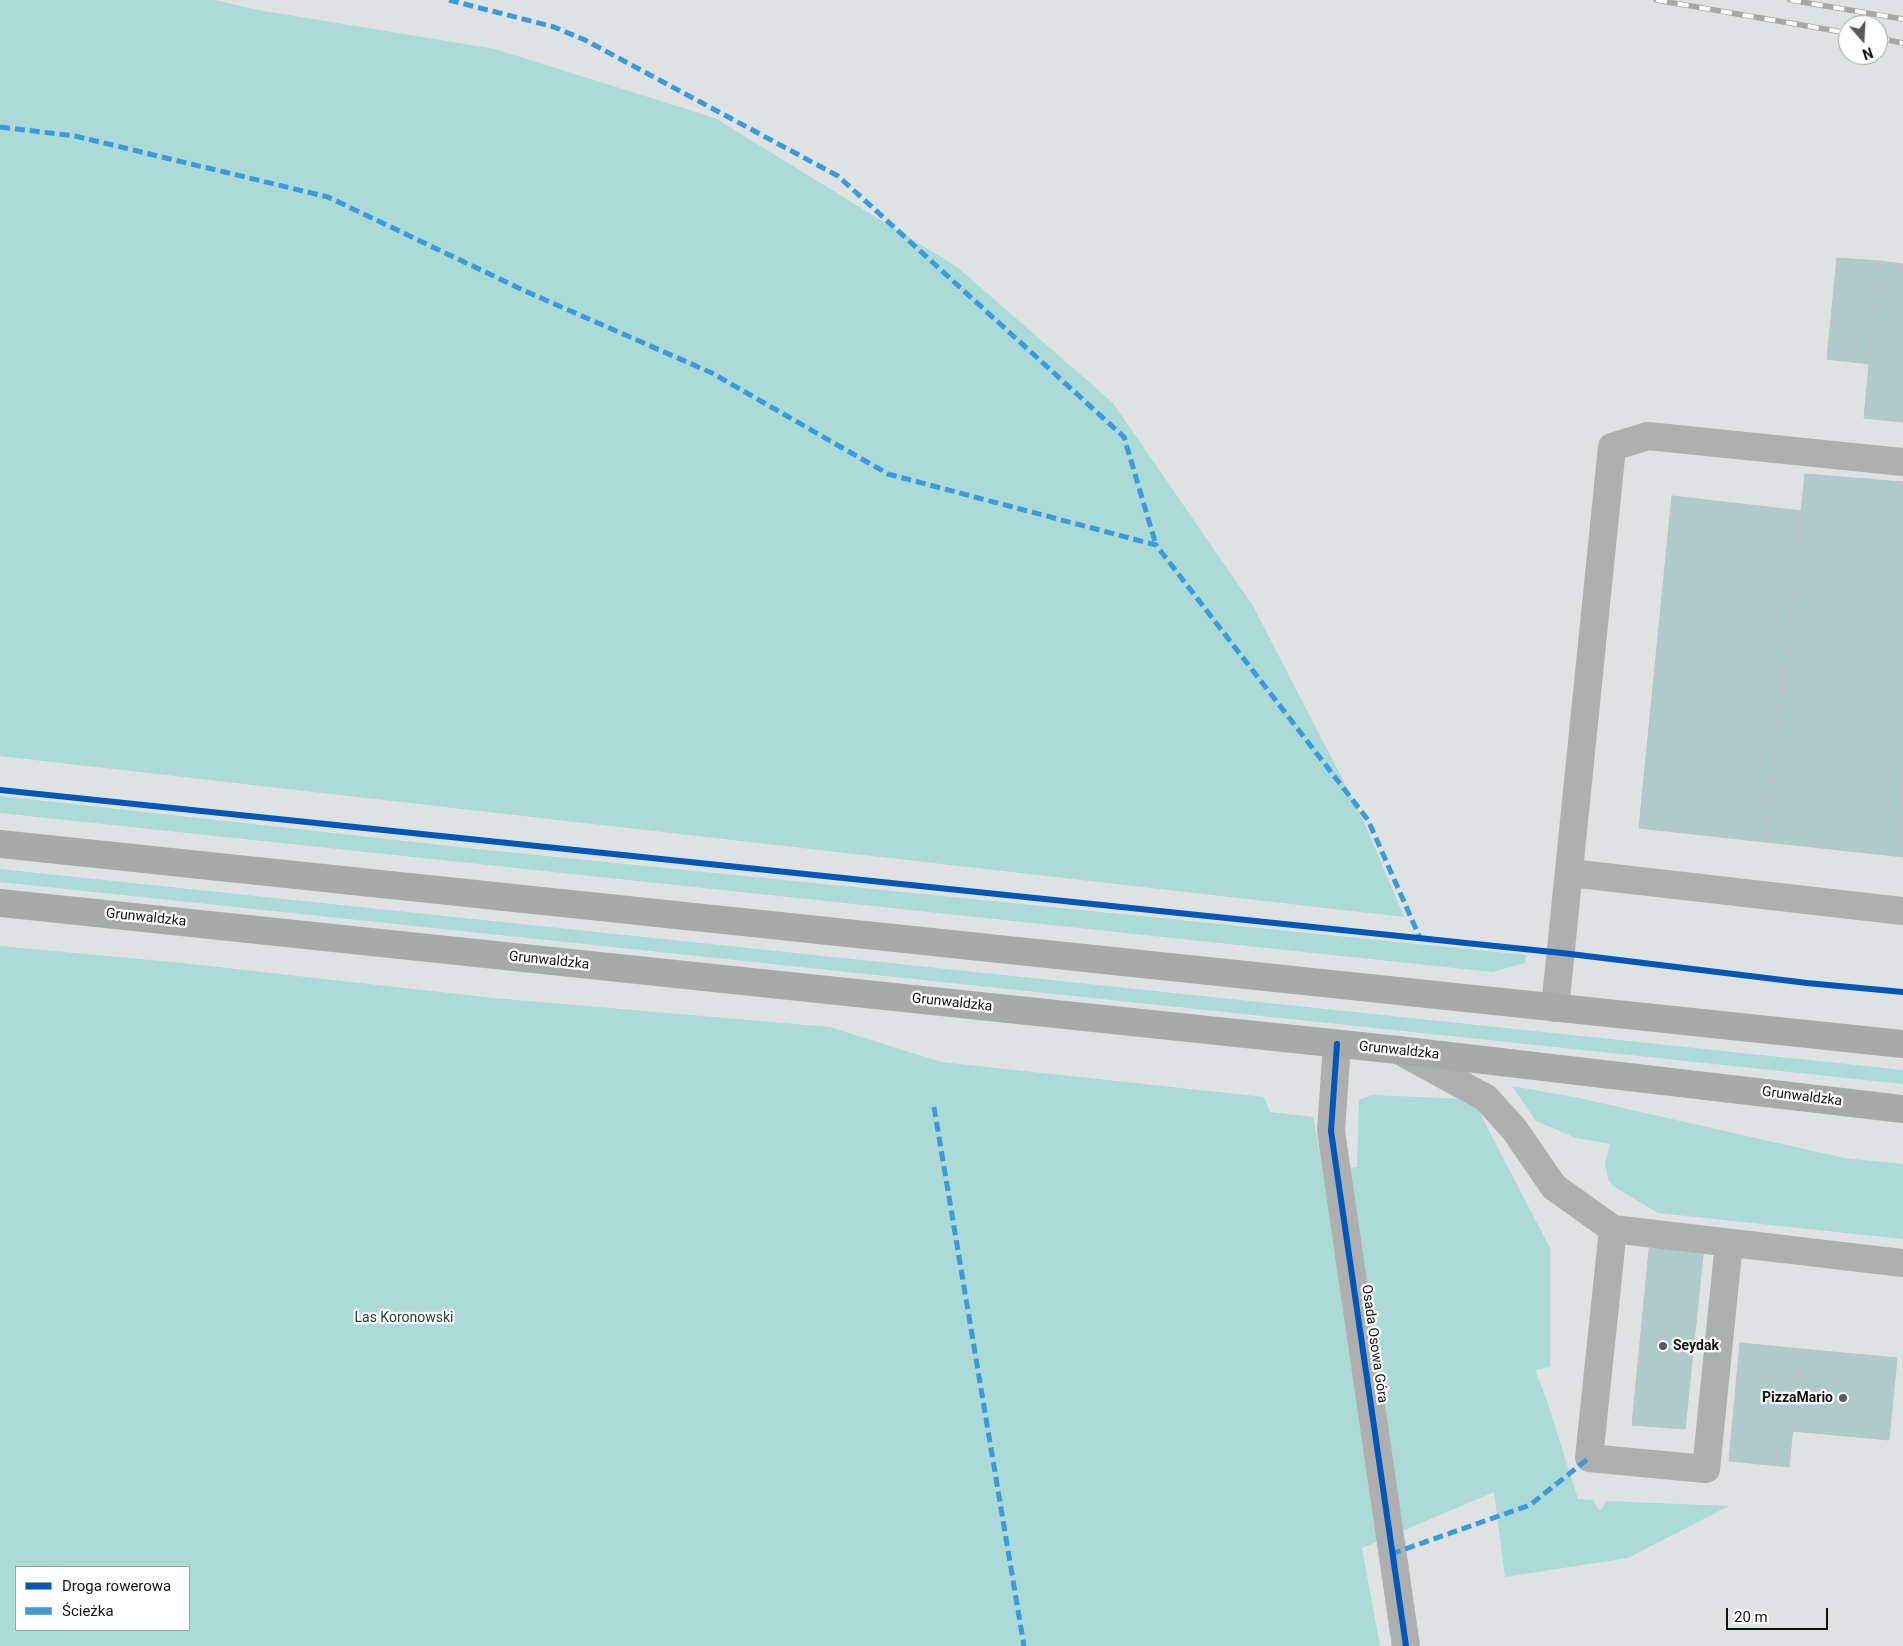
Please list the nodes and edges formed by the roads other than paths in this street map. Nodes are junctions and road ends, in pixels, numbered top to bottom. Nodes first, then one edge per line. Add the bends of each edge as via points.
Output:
1 (1903, 462) edge
2 (0, 844) edge
3 (1570, 873) junction
4 (0, 903) edge
5 (1903, 911) edge
6 (1555, 1008) junction
7 (1337, 1044) junction
8 (1903, 1044) edge
9 (1398, 1050) junction
10 (1903, 1109) edge
11 (1613, 1229) junction
12 (1729, 1242) junction
13 (1903, 1263) edge
14 (1406, 1646) edge

1 - 3 street via 1648,436 1612,448
2 - 6 main road
3 - 5 street
3 - 6 street
4 - 7 main road, Grunwaldzka
6 - 8 main road
7 - 9 main road, Grunwaldzka
7 - 14 street, Osada Osowa Góra via 1331,1131
9 - 10 main road, Grunwaldzka
9 - 11 street via 1486,1098 1514,1129 1554,1187
11 - 12 street
11 - 12 street via 1589,1458 1706,1469
12 - 13 street

